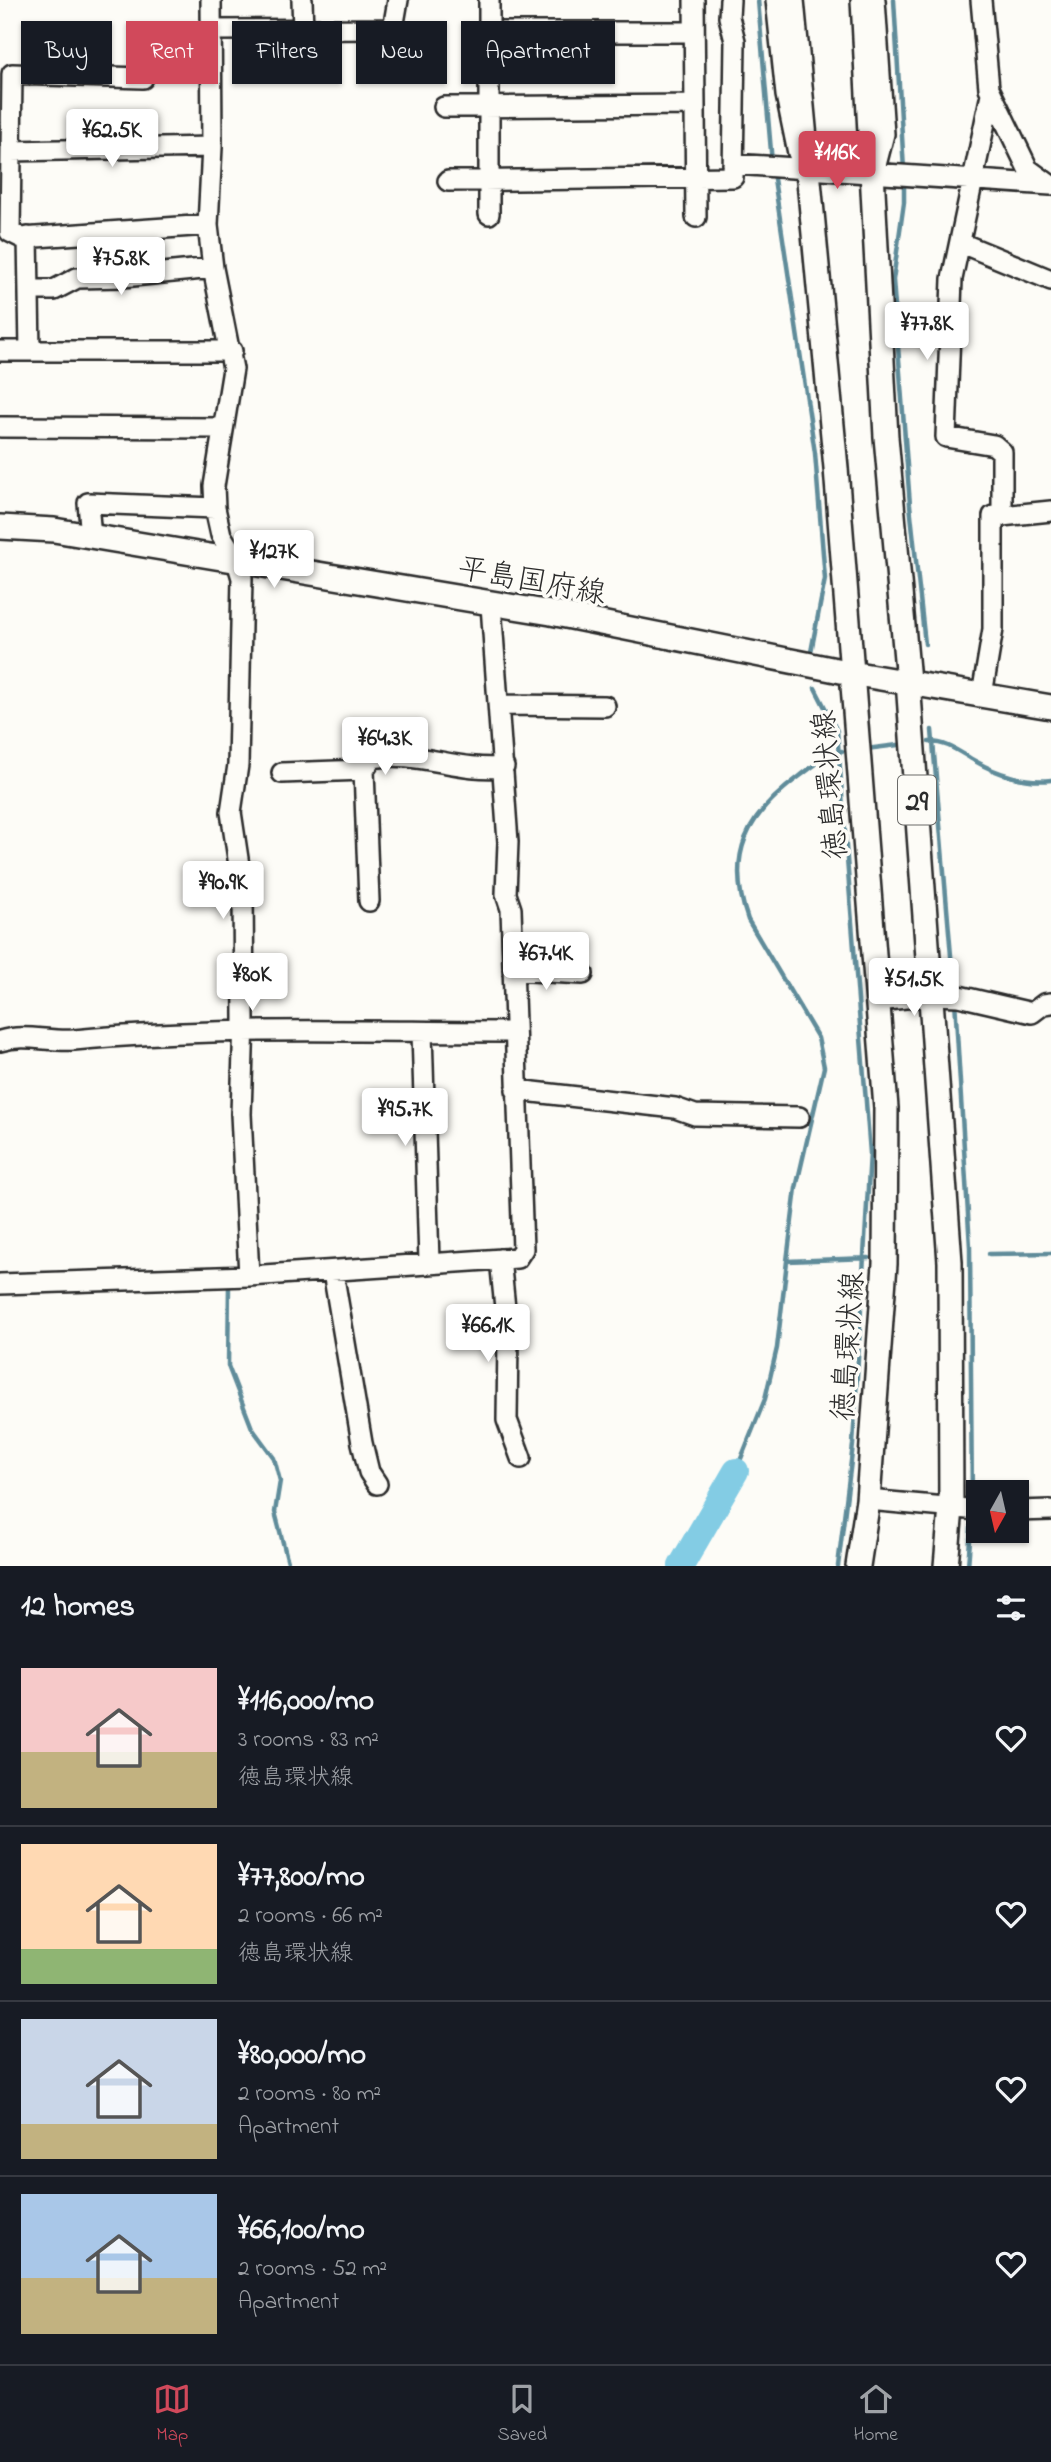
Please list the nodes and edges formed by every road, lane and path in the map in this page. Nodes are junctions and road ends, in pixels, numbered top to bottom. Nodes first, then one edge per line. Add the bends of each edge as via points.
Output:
1 (211, 0) edge
2 (302, 0) edge
3 (398, 0) edge
4 (489, 0) edge
5 (694, 0) edge
6 (730, 0) edge
7 (776, 0) edge
8 (792, 0) edge
9 (863, 0) edge
10 (875, 0) edge
11 (981, 0) edge
12 (212, 21) edge
13 (303, 21) edge
14 (489, 21) edge
15 (342, 30) edge
16 (615, 32) edge
17 (694, 32) junction
18 (126, 77) edge
19 (212, 84) edge
20 (489, 84) edge
21 (991, 94) junction
22 (695, 105) junction
23 (444, 107) dead end
24 (489, 107) junction
25 (212, 147) junction
26 (11, 151) junction
27 (733, 164) junction
28 (806, 170) junction
29 (874, 172) junction
30 (695, 178) junction
31 (973, 178) junction
32 (448, 180) dead end
33 (489, 180) junction
34 (1051, 186) edge
35 (489, 214) dead end
36 (696, 217) dead end
37 (208, 225) junction
38 (29, 237) junction
39 (961, 243) junction
40 (213, 268) junction
41 (1051, 280) edge
42 (29, 290) junction
43 (0, 351) edge
44 (30, 351) junction
45 (232, 351) junction
46 (0, 427) edge
47 (222, 428) junction
48 (215, 508) junction
49 (1051, 511) edge
50 (1002, 516) junction
51 (0, 527) edge
52 (91, 537) junction
53 (237, 561) junction
54 (491, 605) junction
55 (851, 673) junction
56 (908, 681) junction
57 (982, 695) junction
58 (499, 705) junction
59 (606, 706) dead end
60 (1051, 708) edge
61 (503, 767) junction
62 (364, 770) junction
63 (282, 773) dead end
64 (369, 901) dead end
65 (513, 970) junction
66 (583, 974) dead end
67 (947, 996) junction
68 (878, 1002) junction
69 (1051, 1003) edge
70 (422, 1032) junction
71 (514, 1032) junction
72 (243, 1033) junction
73 (0, 1041) edge
74 (516, 1090) junction
75 (799, 1117) dead end
76 (500, 1259) junction
77 (429, 1262) junction
78 (333, 1272) junction
79 (249, 1276) junction
80 (0, 1284) edge
81 (522, 1458) dead end
82 (966, 1482) edge
83 (377, 1485) dead end
84 (868, 1500) junction
85 (966, 1510) edge
86 (1051, 1510) edge
87 (1029, 1511) edge
88 (966, 1515) edge
89 (858, 1566) edge
90 (946, 1566) edge

1 - 12 street
2 - 13 street
3 - 15 street via 393,29
4 - 14 street
5 - 17 street
6 - 27 street via 735,41
7 - 28 street via 786,95 797,150
8 - 28 main road, 徳島環状線 / 29
9 - 29 main road, 29
10 - 29 street via 884,134
11 - 21 street
16 - 17 street
17 - 22 street
18 - 26 street via 12,74
19 - 25 street
20 - 24 street
21 - 31 street
21 - 34 street via 1028,169
22 - 24 street
22 - 30 street
23 - 24 street
24 - 33 street
25 - 26 street
25 - 37 street
26 - 38 street via 10,232
27 - 28 street
27 - 30 street via 733,177
28 - 29 street
28 - 55 main road, 徳島環状線 / 29
29 - 31 street
29 - 56 main road, 29 via 886,437
30 - 33 street
30 - 36 street
31 - 34 street
31 - 39 street
32 - 33 street
33 - 35 street
37 - 38 street
37 - 40 street
38 - 42 street
39 - 41 street
39 - 50 street via 952,279 946,437 994,445 1002,452
40 - 42 street via 77,278 54,290
40 - 45 street
42 - 44 street
43 - 44 street
44 - 45 street
45 - 47 street
46 - 47 street
47 - 48 street
48 - 52 street via 88,503
48 - 53 street via 221,535
49 - 50 street
50 - 57 street via 993,516 993,629
51 - 52 main road, 平島国府線
52 - 53 main road, 平島国府線
53 - 54 main road, 平島国府線
53 - 72 street via 242,612 238,765 231,811 243,892
54 - 55 main road, 平島国府線
54 - 58 street
55 - 56 main road, 平島国府線
55 - 68 main road, 徳島環状線 / 29
56 - 57 main road, 平島国府線
56 - 67 main road, 29
57 - 60 main road, 平島国府線
58 - 59 street via 585,699
58 - 61 street
61 - 62 street via 465,768 389,755 372,758
61 - 65 street
62 - 63 street
62 - 64 street
65 - 66 street
65 - 71 street
67 - 68 street
67 - 69 street via 1032,1013
67 - 82 main road, 29 via 950,1262
68 - 84 main road, 徳島環状線 / 29 via 887,1141 885,1264
70 - 71 street
70 - 72 street
70 - 77 street
71 - 74 street
72 - 73 street via 145,1033 64,1040 33,1036
72 - 79 street via 241,1114
74 - 75 street via 675,1108 695,1115
74 - 76 street via 523,1249 517,1258
76 - 77 street
76 - 81 street via 508,1337 507,1420
77 - 78 street via 419,1267
78 - 79 street
78 - 83 street via 362,1443
79 - 80 street
84 - 85 street
84 - 89 main road, 徳島環状線 / 29
86 - 87 street
88 - 90 main road, 29

